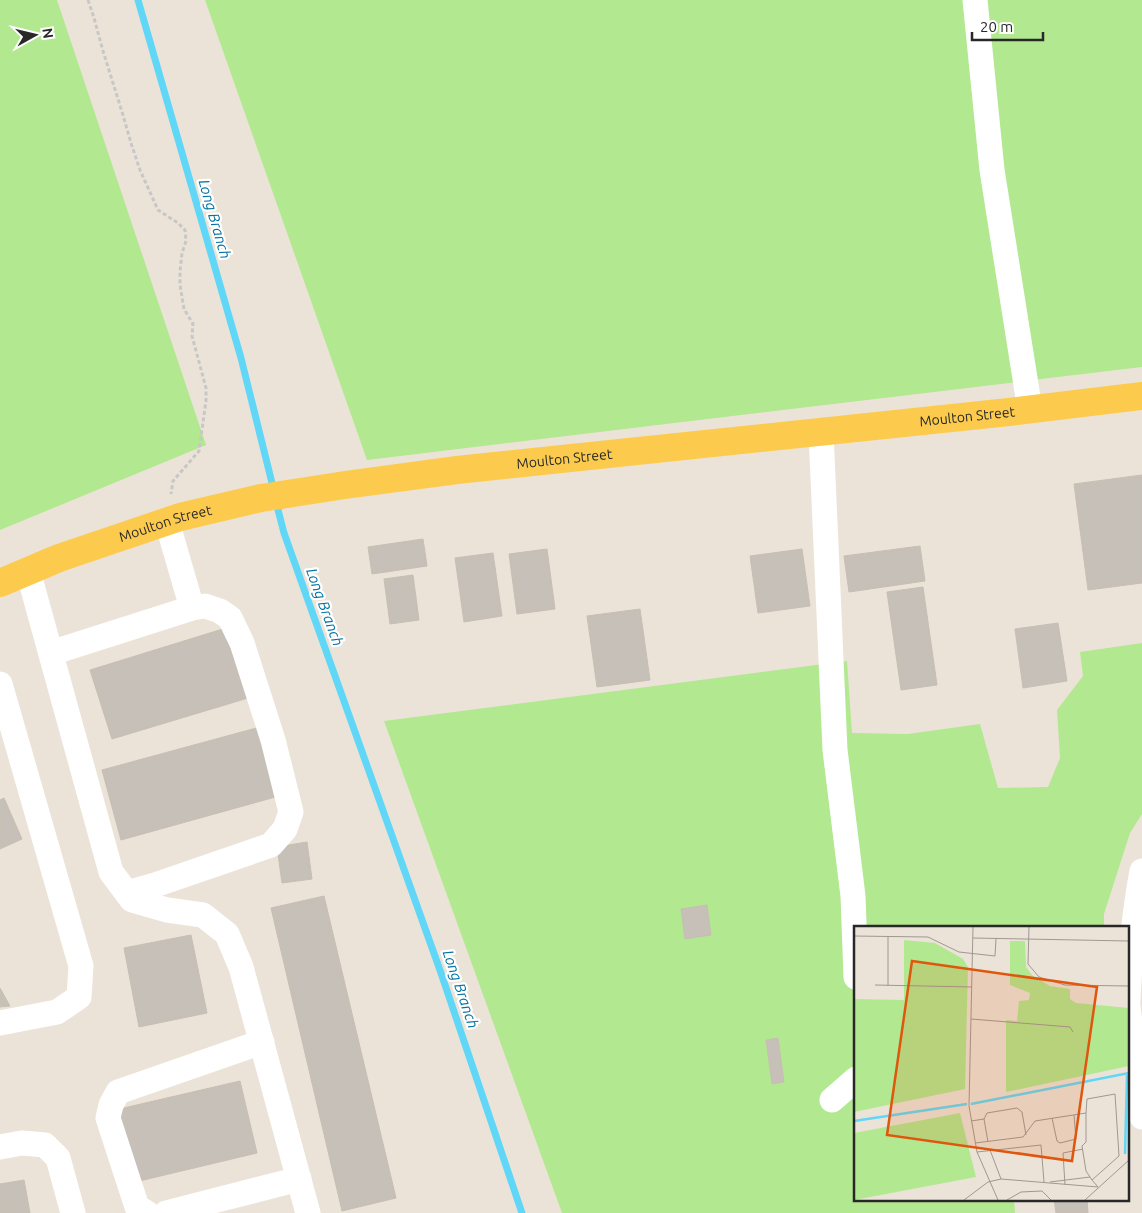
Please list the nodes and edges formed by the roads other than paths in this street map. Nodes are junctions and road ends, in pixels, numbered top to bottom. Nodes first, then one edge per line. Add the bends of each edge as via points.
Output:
1 (975, 0) edge
2 (1142, 396) edge
3 (1030, 410) junction
4 (821, 432) junction
5 (174, 520) junction
6 (28, 571) junction
7 (0, 583) edge
8 (192, 608) junction
9 (51, 653) junction
10 (0, 684) edge
11 (1142, 871) edge
12 (127, 893) junction
13 (854, 926) edge
14 (1130, 966) edge
15 (1130, 1022) edge
16 (0, 1023) edge
17 (262, 1042) junction
18 (854, 1082) edge
19 (832, 1100) dead end
20 (1142, 1117) edge
21 (0, 1147) edge
22 (299, 1179) junction
23 (73, 1213) edge
24 (147, 1213) edge
25 (166, 1213) edge
26 (308, 1213) edge

1 - 3 street via 992,170
2 - 3 main road, Moulton Street
3 - 4 main road, Moulton Street
4 - 5 main road, Moulton Street via 345,485 261,498
4 - 13 street via 835,750
5 - 6 main road, Moulton Street
5 - 8 street
6 - 7 main road, Moulton Street
6 - 9 street
8 - 9 street
8 - 12 street via 205,606 220,610 230,618 242,643 273,740 291,812 285,829 271,845
9 - 12 street via 111,872
10 - 16 street via 81,966 80,997 57,1012
11 - 14 street
12 - 17 street via 132,900 167,910 203,915 227,934 241,967
15 - 20 street
17 - 22 street
17 - 24 street via 118,1092 108,1118 137,1207
18 - 19 street
21 - 23 street via 22,1143 45,1145 58,1158
22 - 25 street
22 - 26 street

